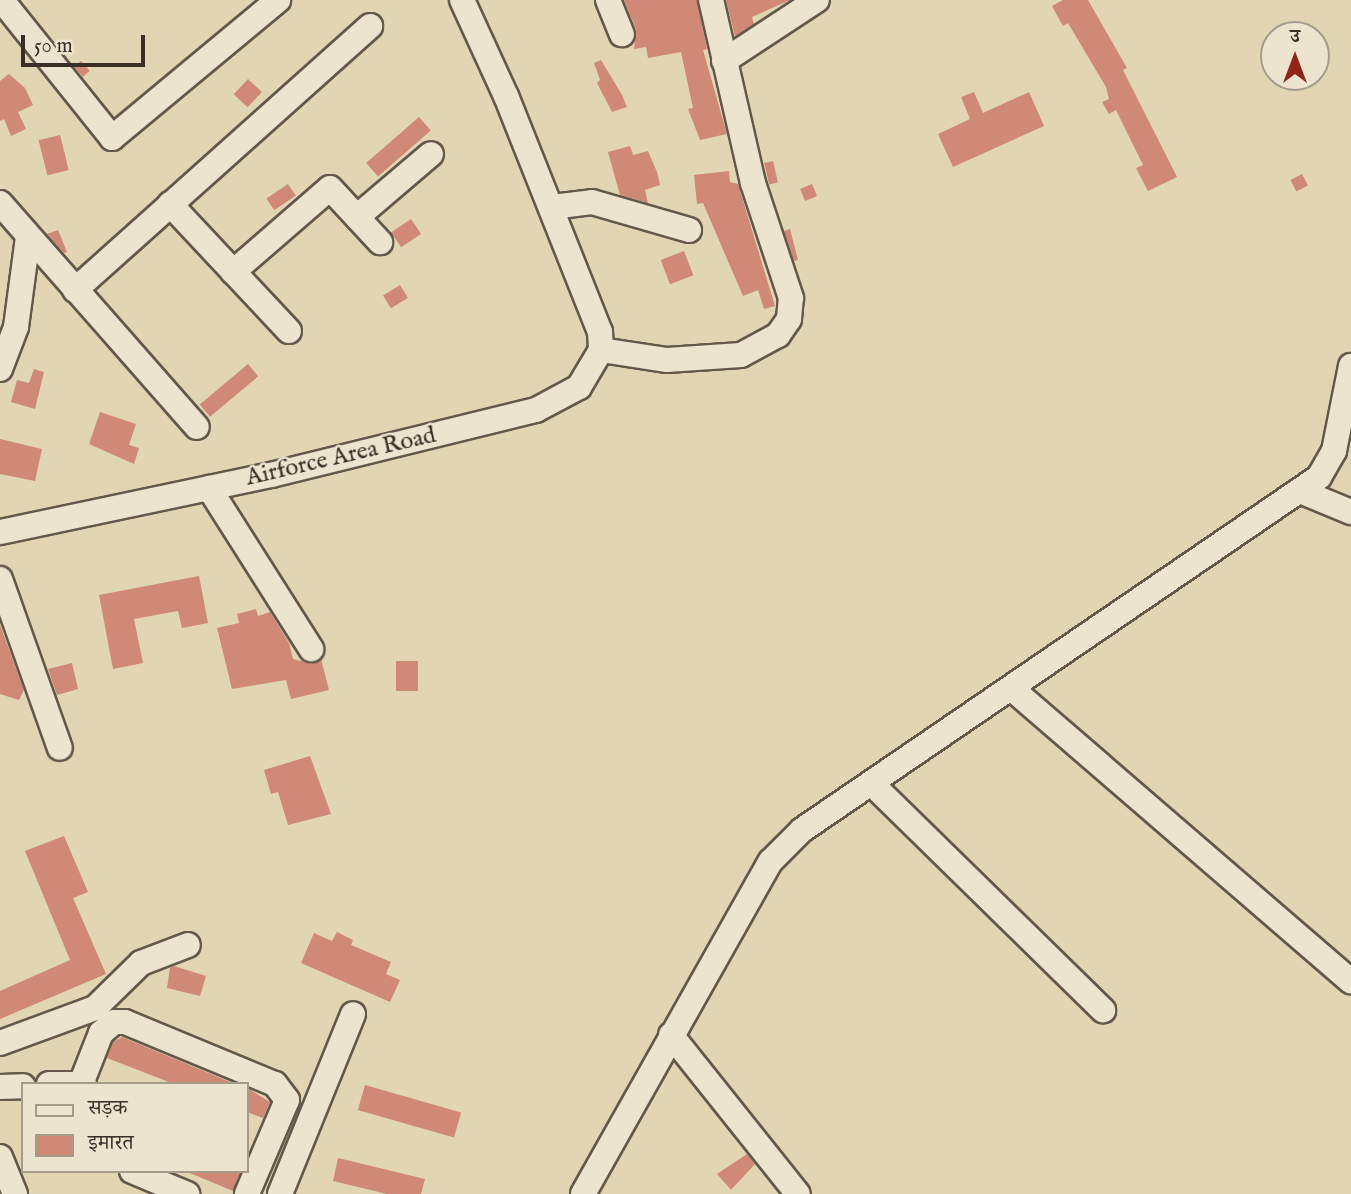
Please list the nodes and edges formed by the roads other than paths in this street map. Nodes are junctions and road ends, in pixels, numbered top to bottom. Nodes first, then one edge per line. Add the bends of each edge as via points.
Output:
1 (278, 0) edge
2 (462, 0) edge
3 (608, 0) edge
4 (711, 0) edge
5 (817, 0) edge
6 (4, 3) edge
7 (370, 26) dead end
8 (622, 34) dead end
9 (724, 61) junction
10 (430, 154) dead end
11 (0, 203) edge
12 (170, 204) junction
13 (552, 207) junction
14 (357, 217) junction
15 (688, 230) dead end
16 (29, 237) junction
17 (380, 242) dead end
18 (233, 272) junction
19 (75, 290) junction
20 (289, 331) dead end
21 (601, 350) junction
22 (1351, 366) edge
23 (0, 369) edge
24 (197, 427) dead end
25 (1342, 457) edge
26 (209, 488) junction
27 (1300, 491) junction
28 (1351, 512) edge
29 (0, 532) edge
30 (0, 579) edge
31 (311, 649) dead end
32 (1011, 688) junction
33 (60, 748) dead end
34 (871, 783) junction
35 (188, 945) dead end
36 (1351, 981) edge
37 (1103, 1010) dead end
38 (353, 1014) dead end
39 (671, 1035) junction
40 (0, 1043) edge
41 (82, 1082) edge
42 (21, 1086) edge
43 (0, 1087) edge
44 (256, 1148) edge
45 (1, 1161) edge
46 (137, 1173) edge
47 (15, 1194) edge
48 (187, 1194) edge
49 (247, 1194) edge
50 (280, 1194) edge
51 (583, 1194) edge
52 (798, 1194) edge

1 - 6 street via 112,138
2 - 13 street
3 - 8 street
4 - 9 street
5 - 9 street
7 - 12 street
9 - 21 street via 753,183 792,298 789,319 778,335 741,355 667,360
10 - 14 street
11 - 16 street
12 - 18 street
12 - 19 street
13 - 15 street via 592,202
13 - 21 street via 589,296
14 - 17 street
14 - 18 street via 330,188
16 - 19 street
16 - 23 street via 16,327
18 - 20 street
19 - 24 street
21 - 26 street, Airforce Area Road via 579,387 536,410
22 - 25 street
25 - 27 street
26 - 29 street, Airforce Area Road
26 - 31 street
27 - 28 street
27 - 32 street
30 - 33 street
32 - 34 street
32 - 36 street
34 - 37 street
34 - 39 street via 802,830 771,861
35 - 40 street via 141,963 95,1008
38 - 50 street
39 - 51 street
39 - 52 street
41 - 44 street via 102,1033 114,1023 125,1023 284,1091 285,1110
42 - 43 street
44 - 49 street
45 - 47 street
46 - 48 street

